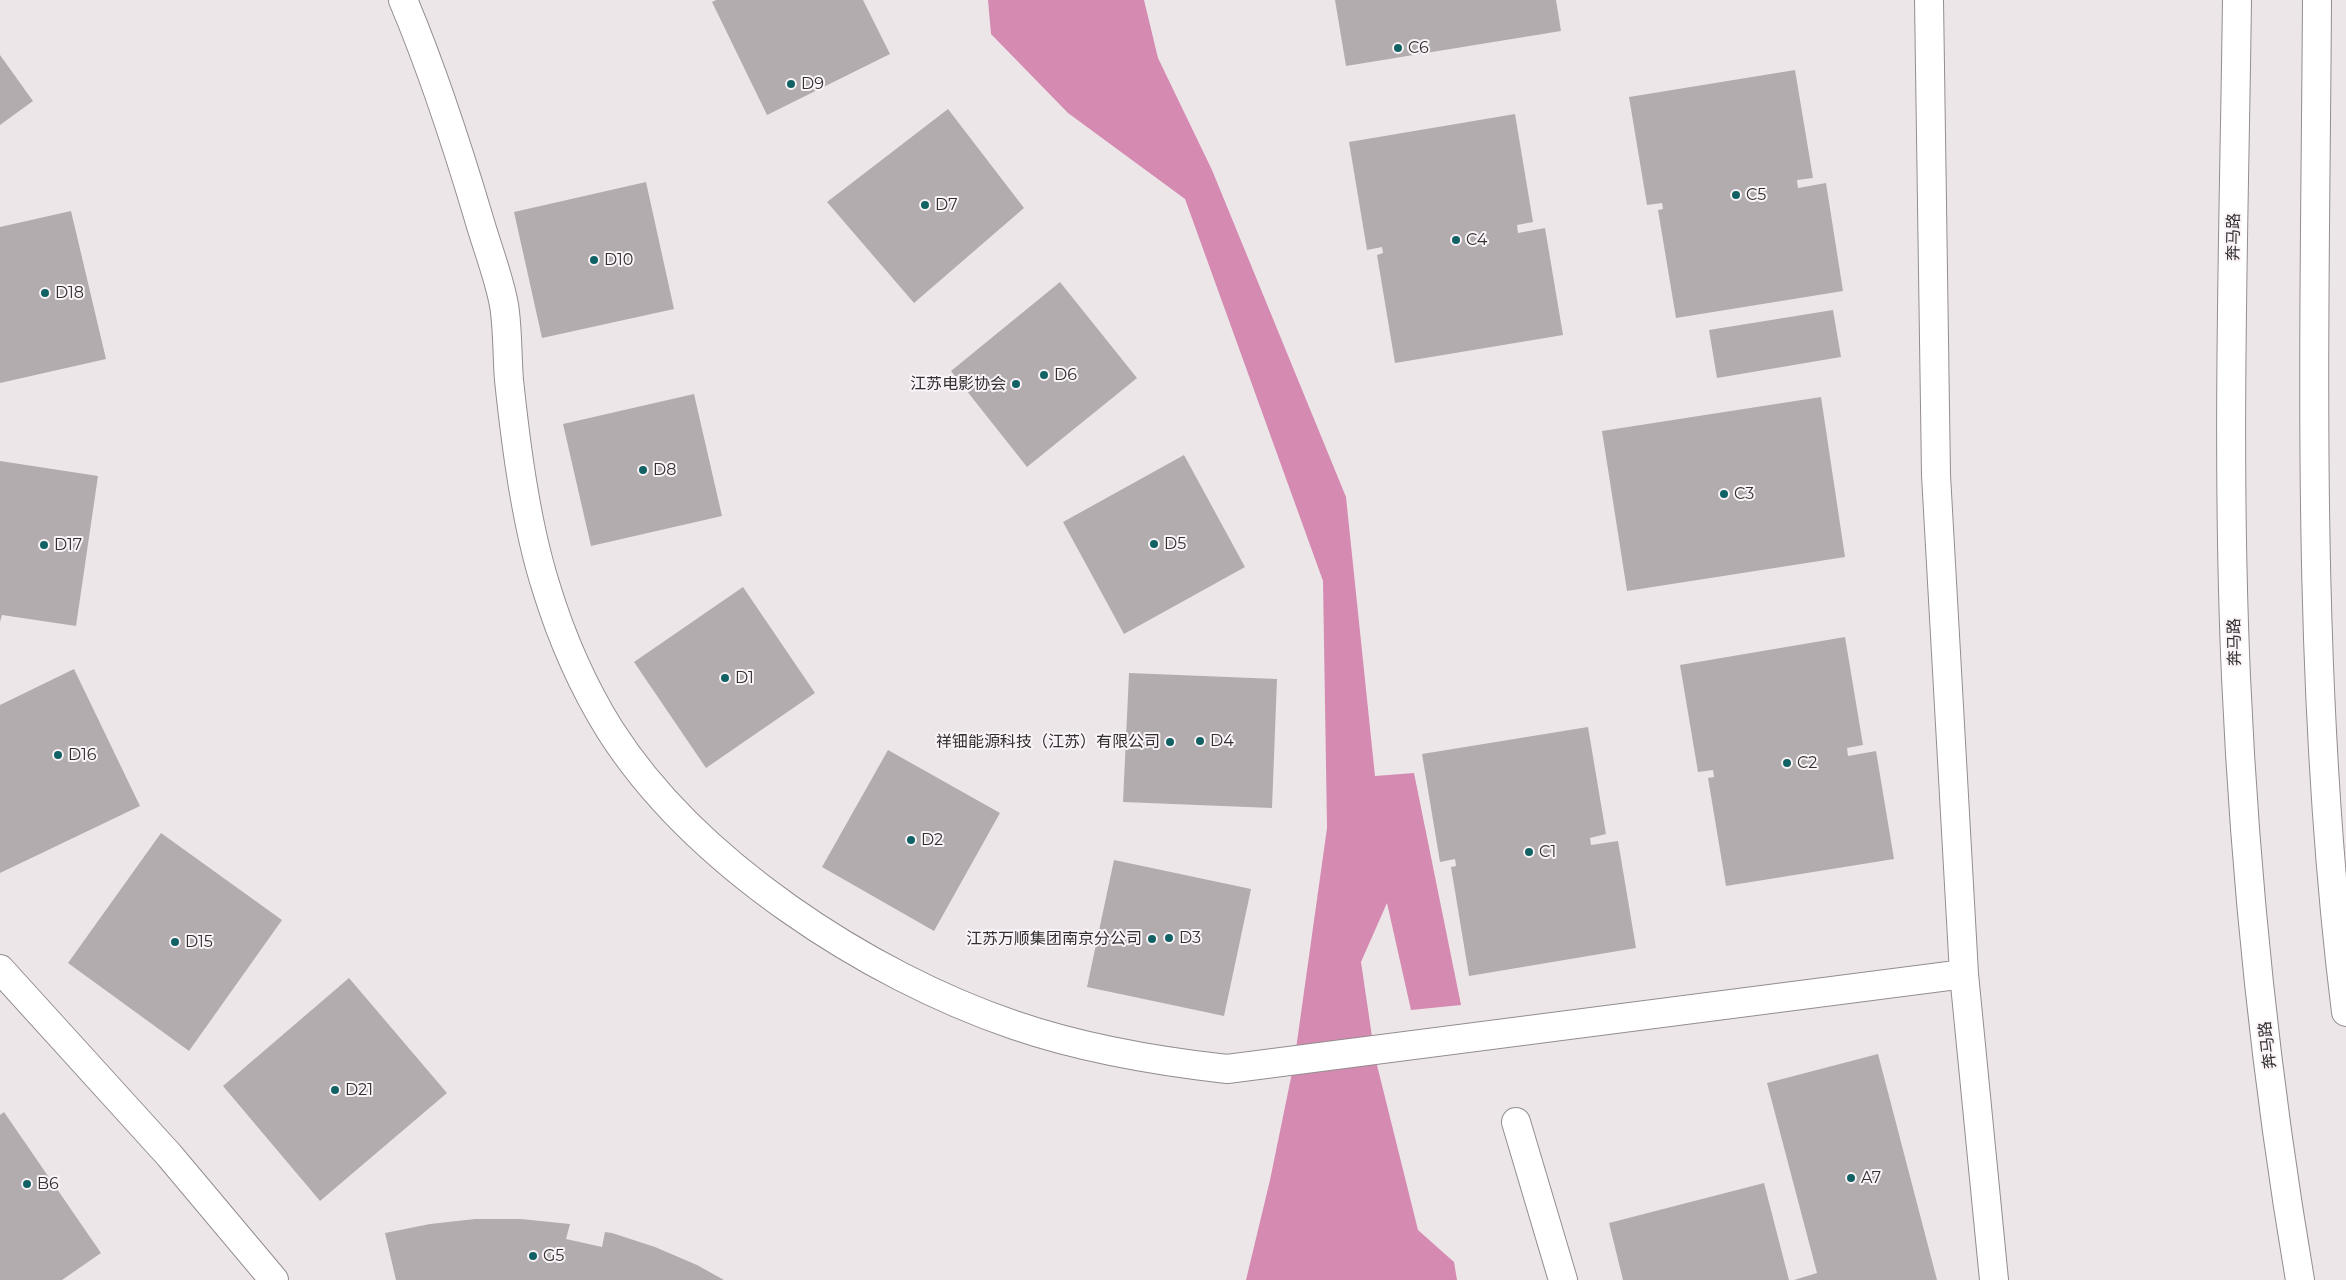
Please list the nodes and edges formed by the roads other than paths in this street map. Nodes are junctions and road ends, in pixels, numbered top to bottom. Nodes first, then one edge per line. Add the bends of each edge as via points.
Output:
1 (402, 0) edge
2 (1929, 0) edge
3 (2237, 0) edge
4 (2317, 0) edge
5 (0, 969) edge
6 (1964, 974) junction
7 (2346, 1012) edge
8 (1516, 1122) dead end
9 (274, 1280) edge
10 (1563, 1280) edge
11 (1994, 1280) edge
12 (2300, 1280) edge

1 - 6 main road via 425,51 463,163 504,305 519,456 544,583 561,634 610,729 672,810 709,845 795,912 843,944 947,999 1014,1025 1084,1046 1155,1061 1227,1069
2 - 6 main road via 1936,475
3 - 12 main road, 奔马路 via 2232,457 2236,676 2251,904 2284,1187
4 - 7 main road via 2314,353 2319,688 2338,951
5 - 9 main road via 169,1155
6 - 11 main road
8 - 10 main road

